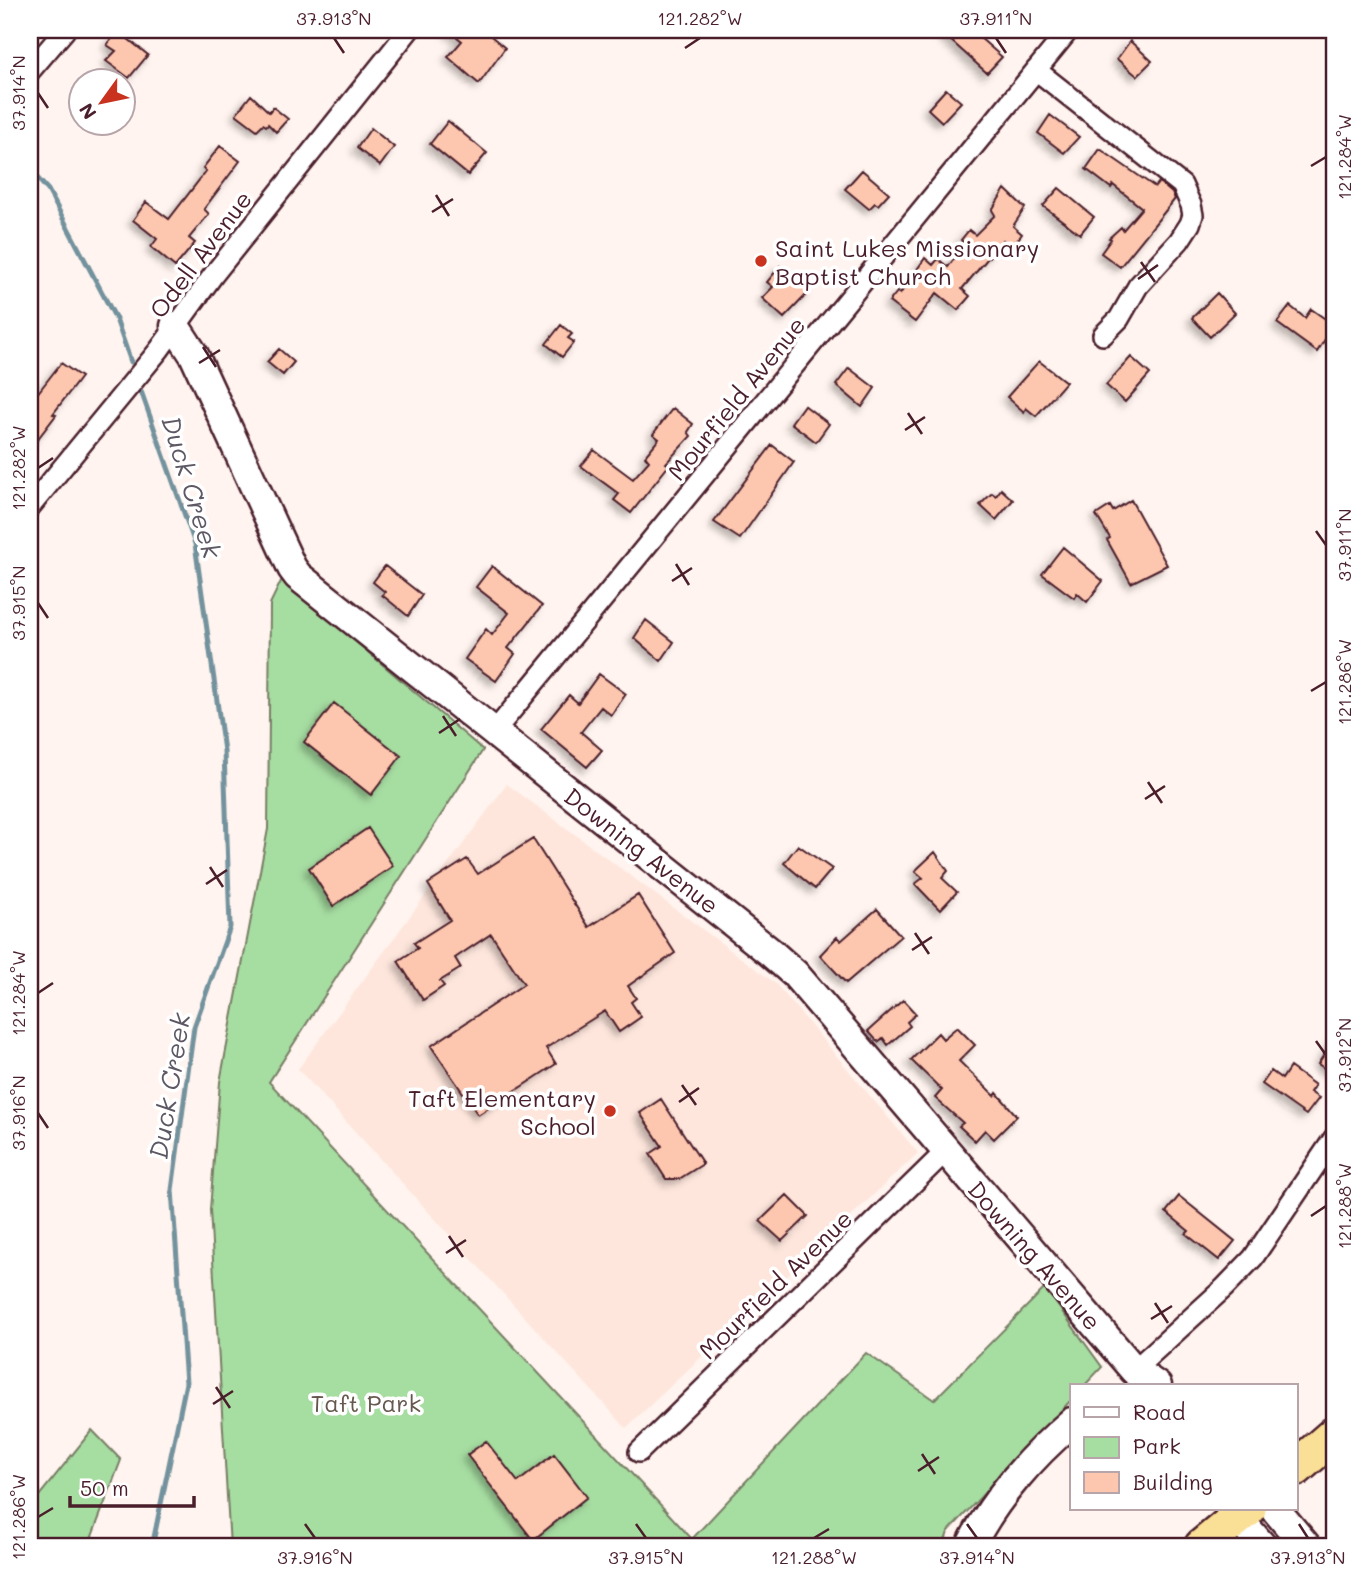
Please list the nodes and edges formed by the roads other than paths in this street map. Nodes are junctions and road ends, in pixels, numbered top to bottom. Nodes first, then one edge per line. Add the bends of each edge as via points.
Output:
1 (65, 30) edge
2 (409, 30) edge
3 (1069, 30) edge
4 (1037, 70) junction
5 (30, 71) edge
6 (175, 326) junction
7 (1103, 335) dead end
8 (30, 507) edge
9 (494, 732) junction
10 (1334, 1138) edge
11 (946, 1151) junction
12 (1129, 1381) edge
13 (1070, 1424) edge
14 (1334, 1435) edge
15 (639, 1452) dead end
16 (1298, 1466) edge
17 (1276, 1510) edge
18 (1239, 1511) edge
19 (970, 1547) edge
20 (1202, 1547) edge
21 (1263, 1547) edge
22 (1307, 1547) edge

1 - 5 street
2 - 6 street, Odell Avenue
3 - 4 street, Mourfield Avenue
4 - 7 street via 1182,185 1191,205 1193,215 1179,241 1138,286 1119,319
4 - 9 street, Mourfield Avenue
6 - 8 street, Odell Avenue
6 - 9 street, Downing Avenue via 194,355 298,576
9 - 11 street, Downing Avenue via 794,974
10 - 12 street via 1253,1258
11 - 12 street, Downing Avenue
11 - 15 street, Mourfield Avenue
13 - 19 street via 1013,1482
14 - 16 highway
17 - 22 street
18 - 20 highway
18 - 21 street

